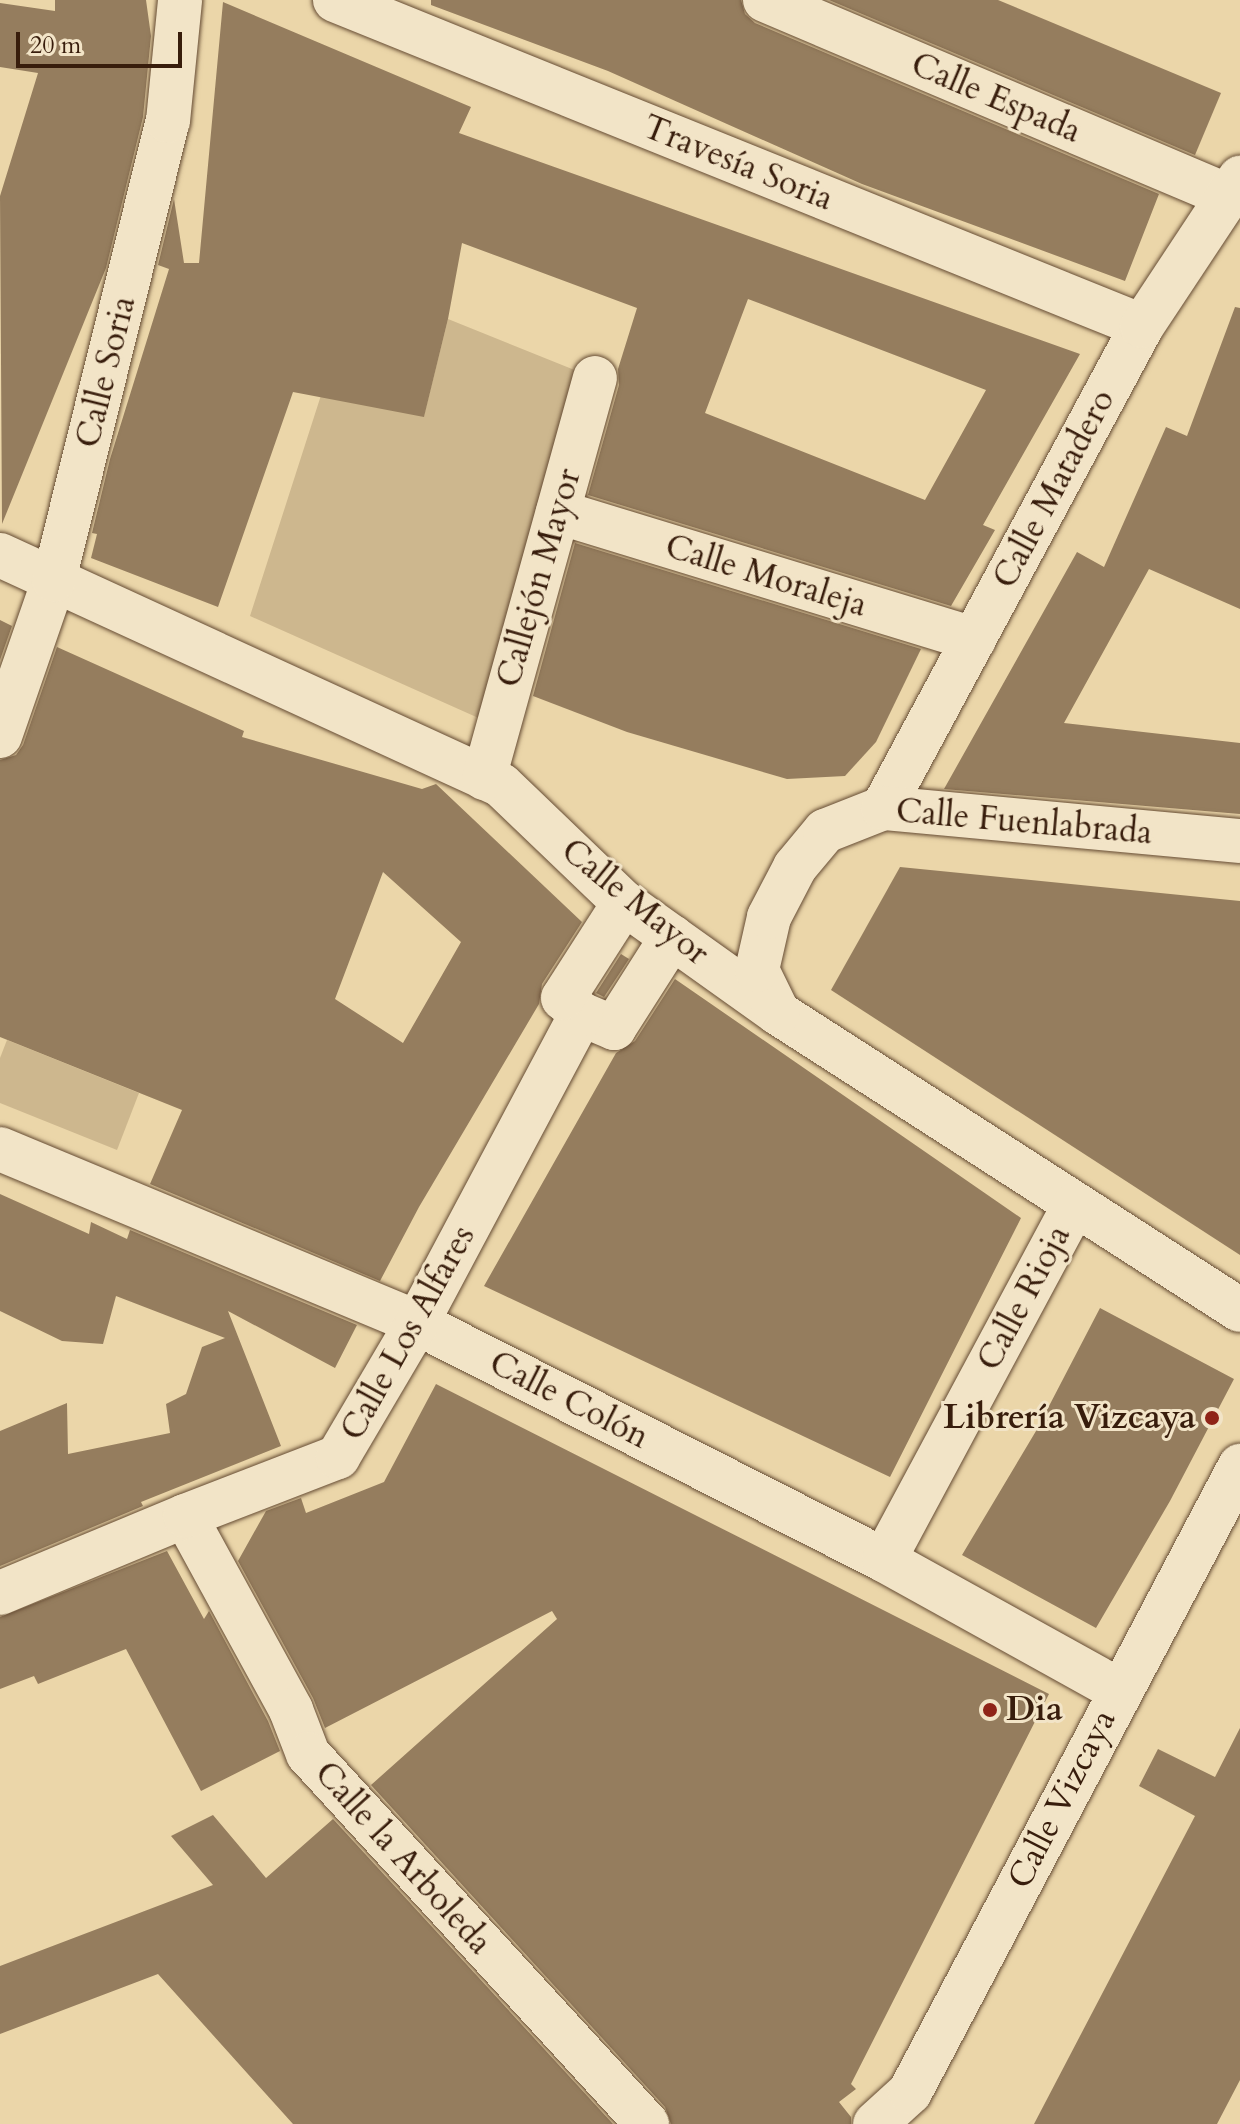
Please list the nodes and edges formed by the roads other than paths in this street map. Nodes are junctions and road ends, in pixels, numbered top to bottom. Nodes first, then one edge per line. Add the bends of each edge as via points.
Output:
1 (180, 0) edge
2 (335, 0) edge
3 (765, 0) edge
4 (1234, 187) edge
5 (1142, 326) junction
6 (595, 378) dead end
7 (558, 512) junction
8 (0, 555) edge
9 (54, 580) junction
10 (974, 639) junction
11 (0, 736) edge
12 (484, 778) junction
13 (883, 808) junction
14 (1240, 841) edge
15 (624, 903) junction
16 (672, 937) junction
17 (778, 1013) junction
18 (581, 1014) junction
19 (0, 1149) edge
20 (1074, 1205) junction
21 (1240, 1310) edge
22 (417, 1323) junction
23 (1240, 1466) edge
24 (185, 1516) junction
25 (884, 1560) junction
26 (0, 1593) edge
27 (1119, 1690) junction
28 (647, 2124) edge
29 (875, 2124) edge

1 - 9 street, Calle Soria via 168,121
2 - 5 street, Travesía Soria
3 - 4 street, Calle Espada
4 - 5 street, Calle Matadero
5 - 10 street, Calle Matadero
6 - 7 street, Callejón Mayor
7 - 10 street, Calle Moraleja
7 - 12 street, Callejón Mayor
8 - 9 street, Calle Mayor
9 - 11 street, Calle Soria
9 - 12 street, Calle Mayor
10 - 13 street, Calle Matadero
12 - 15 street, Calle Mayor via 501,785
13 - 14 street, Calle Fuenlabrada
13 - 17 street, Calle Fuenlabrada via 825,831 795,867 769,917 757,970
15 - 16 street, Calle Mayor
15 - 18 street via 563,998
16 - 17 street, Calle Mayor
16 - 18 street via 614,1028
17 - 20 street, Calle Mayor
18 - 22 street, Calle Los Alfares
19 - 22 street, Calle Colón
20 - 21 street, Calle Mayor
20 - 25 street, Calle Rioja
22 - 24 street, Calle Los Alfares via 338,1457
22 - 25 street, Calle Colón
23 - 27 street, Calle Vizcaya
24 - 26 street, Calle Los Alfares
24 - 28 street, Calle la Arboleda via 291,1710 308,1754
25 - 27 street, Calle Colón
27 - 29 street, Calle Vizcaya via 910,2092

